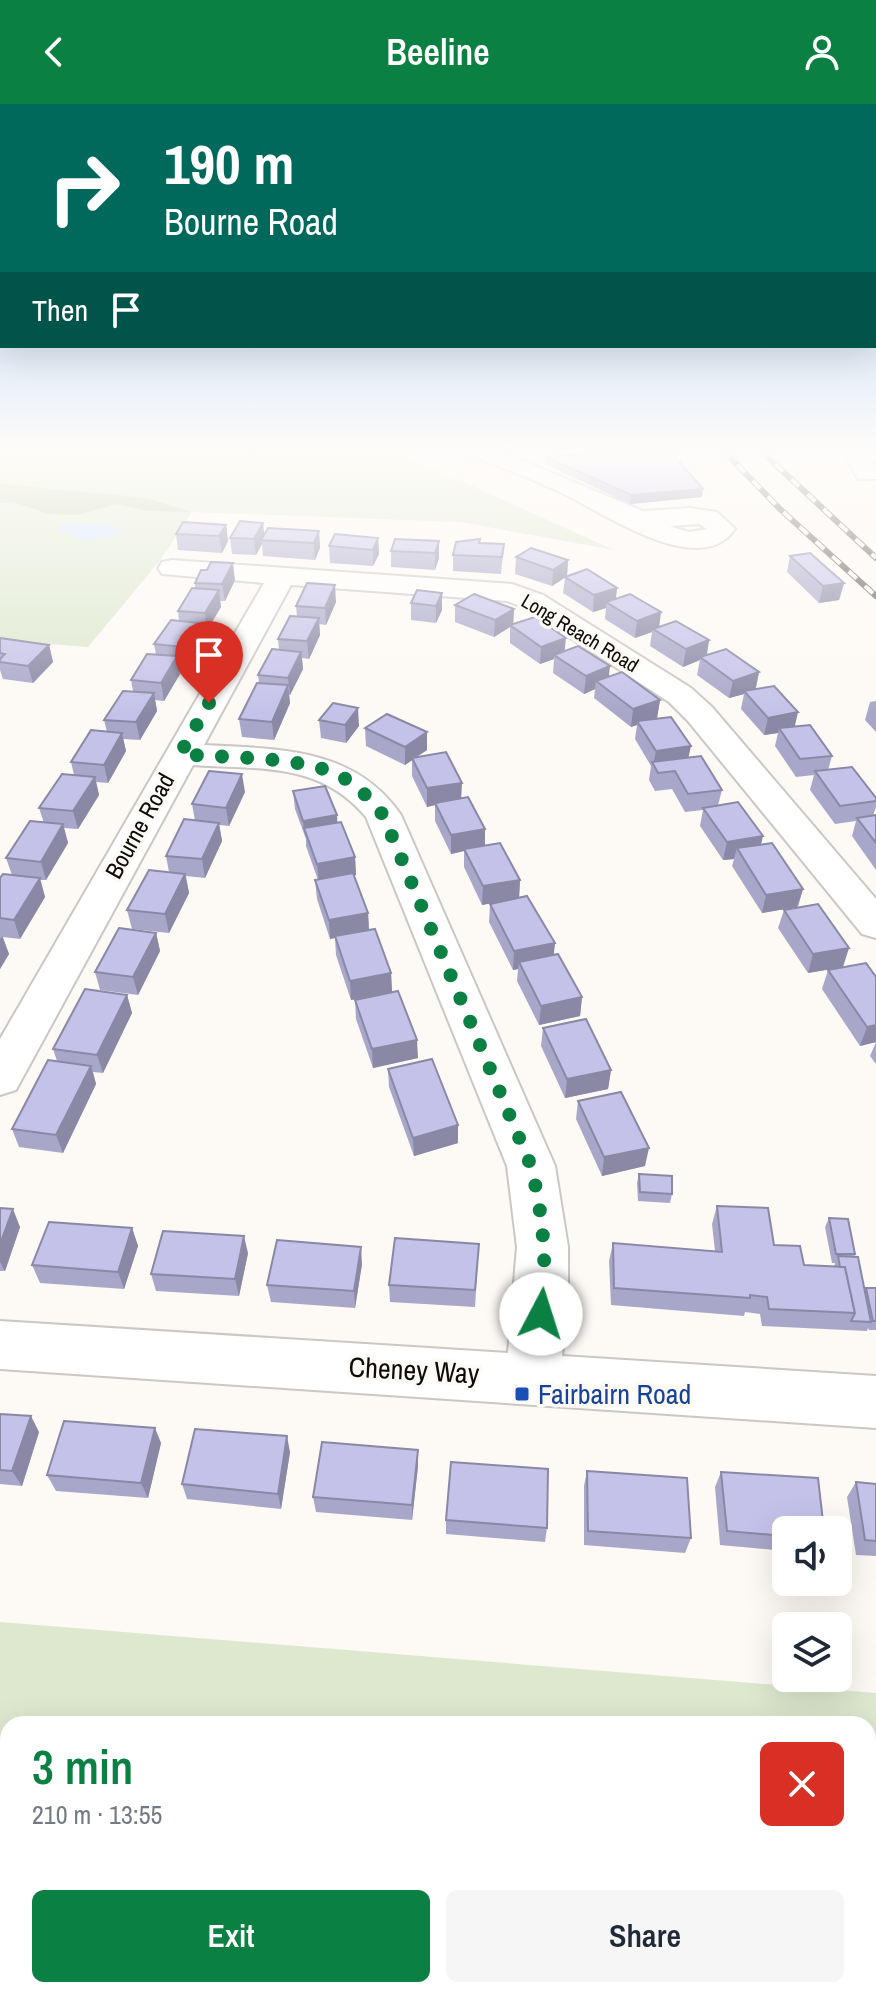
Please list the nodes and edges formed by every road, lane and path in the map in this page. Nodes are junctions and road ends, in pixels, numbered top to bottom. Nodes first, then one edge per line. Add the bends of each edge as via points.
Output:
1 (172, 568) dead end
2 (283, 575) junction
3 (180, 754) junction
4 (876, 925) edge
5 (0, 1078) edge
6 (0, 1345) edge
7 (532, 1377) junction
8 (876, 1402) edge

1 - 2 street, Long Reach Road
2 - 3 street, Bourne Road
2 - 4 street, Long Reach Road via 512,593 533,601 680,695
3 - 5 street, Bourne Road
3 - 7 street via 307,765 337,774 364,792 383,815 531,1166 542,1209 545,1283
6 - 7 street, Cheney Way
7 - 8 street, Cheney Way

